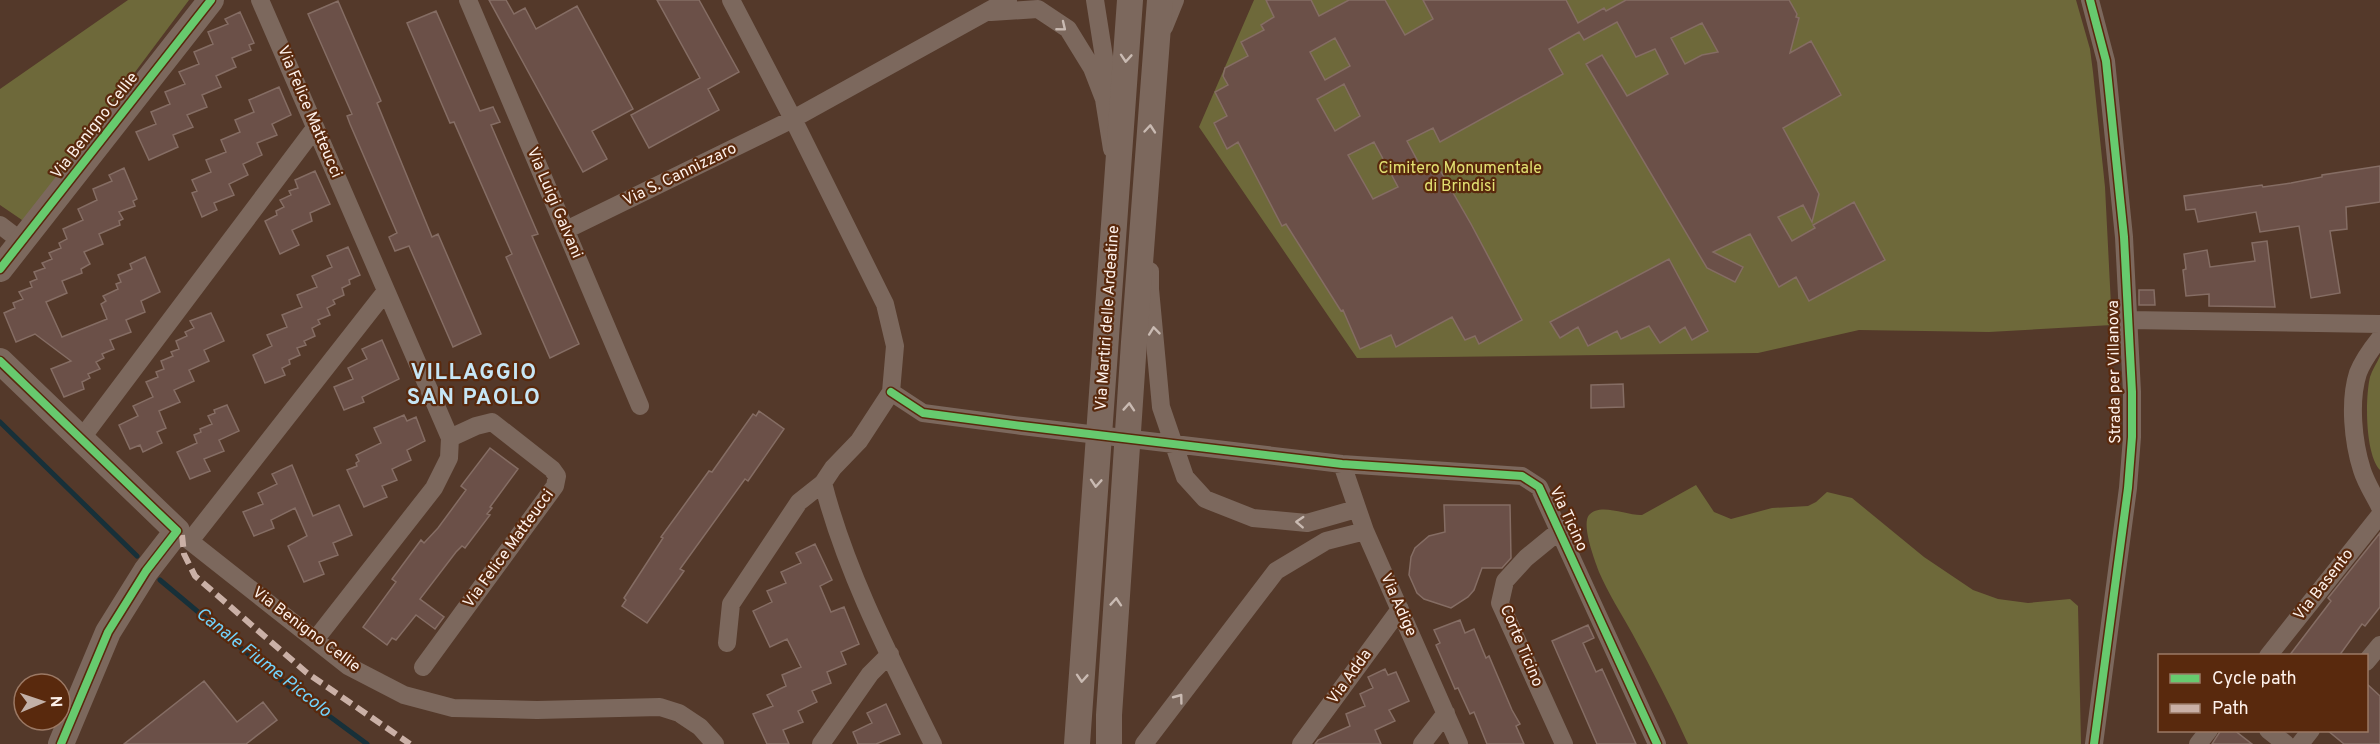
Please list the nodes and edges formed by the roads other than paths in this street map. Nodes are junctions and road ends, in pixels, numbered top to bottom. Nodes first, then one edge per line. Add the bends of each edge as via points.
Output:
1 (211, 0) edge
2 (260, 0) edge
3 (468, 0) edge
4 (731, 0) edge
5 (1008, 0) edge
6 (1095, 0) edge
7 (1130, 0) edge
8 (1160, 0) edge
9 (1174, 0) edge
10 (2090, 0) edge
11 (991, 6) edge
12 (1157, 46) junction
13 (1104, 99) junction
14 (793, 119) junction
15 (315, 128) junction
16 (1147, 164) junction
17 (1117, 170) junction
18 (0, 225) edge
19 (566, 230) junction
20 (21, 241) junction
21 (0, 269) edge
22 (386, 291) junction
23 (2129, 320) junction
24 (2380, 324) edge
25 (2380, 338) edge
26 (0, 361) edge
27 (891, 392) junction
28 (640, 406) dead end
29 (450, 438) junction
30 (81, 440) junction
31 (1342, 464) junction
32 (823, 483) junction
33 (2380, 507) edge
34 (1356, 509) junction
35 (2380, 515) edge
36 (1365, 531) junction
37 (1559, 531) junction
38 (183, 536) junction
39 (1400, 609) junction
40 (315, 640) junction
41 (727, 642) dead end
42 (2380, 645) edge
43 (890, 654) junction
44 (2270, 654) edge
45 (2368, 661) edge
46 (423, 667) dead end
47 (1446, 714) junction
48 (2271, 732) edge
49 (2309, 732) edge
50 (61, 744) edge
51 (715, 744) edge
52 (821, 744) edge
53 (933, 744) edge
54 (1077, 744) edge
55 (1109, 744) edge
56 (1144, 744) edge
57 (1301, 744) edge
58 (1422, 744) edge
59 (1459, 744) edge
60 (1564, 744) edge
61 (1657, 744) edge
62 (2094, 744) edge
63 (2286, 744) edge
64 (2300, 744) edge

1 - 20 street, Via Benigno Cellie
2 - 15 street, Via Felice Matteucci
3 - 19 street, Via Luigi Galvani
4 - 14 street
5 - 11 street, Via S. Cannizzaro
6 - 13 street via 1106,70
7 -> 17 street, Via Martiri delle Ardeatine
8 - 12 street, Via Martiri delle Ardeatine
9 - 12 street
10 - 23 street, Strada per Villanova via 2106,61
11 -> 13 street via 1038,9 1068,30 1092,68
11 - 14 street, Via S. Cannizzaro
16 -> 12 street, Via Martiri delle Ardeatine
13 - 17 street
14 - 19 street, Via S. Cannizzaro
14 - 27 street via 885,304 895,346
15 - 22 street, Via Felice Matteucci
15 - 30 street
34 -> 16 street via 1307,523 1252,518 1205,499 1185,477 1161,407 1150,289
55 -> 16 street, Via Martiri delle Ardeatine
17 -> 54 street, Via Martiri delle Ardeatine
18 - 20 street
19 - 28 street, Via Luigi Galvani
20 - 21 street, Via Benigno Cellie
22 - 29 street, Via Felice Matteucci
22 - 38 street
23 - 24 street
23 - 62 street, Strada per Villanova via 2132,437 2128,488
25 - 33 street via 2358,373 2354,396 2362,470
26 - 30 street, Via Benigno Cellie
27 - 31 street, Via Ticino via 923,413
27 - 32 street via 859,441
29 - 40 street via 449,458 434,488
29 - 46 street, Via Felice Matteucci via 492,422 557,476 555,486
30 - 38 street, Via Benigno Cellie
31 - 34 street, Via Adige
31 - 37 street, Via Ticino via 1522,476 1539,487
32 - 41 street via 799,502 731,604
32 - 43 street via 867,606
34 - 36 street, Via Adige
35 - 44 street, Via Basento
36 - 39 street, Via Adige
56 -> 36 street via 1276,571 1326,541
37 - 60 street, Corte Ticino via 1504,581 1500,603
37 - 61 street, Via Ticino
38 - 40 street, Via Benigno Cellie
38 - 50 street via 146,571 108,632
39 - 47 street, Via Adige
39 - 57 street, Via Adda
40 - 51 street, Via Benigno Cellie via 348,666 404,695 433,703 453,708 505,709 660,706 680,713
42 - 45 street
43 - 52 street via 870,674
43 - 53 street
47 - 58 street
47 - 59 street, Via Adige
48 - 63 street
49 - 64 street

